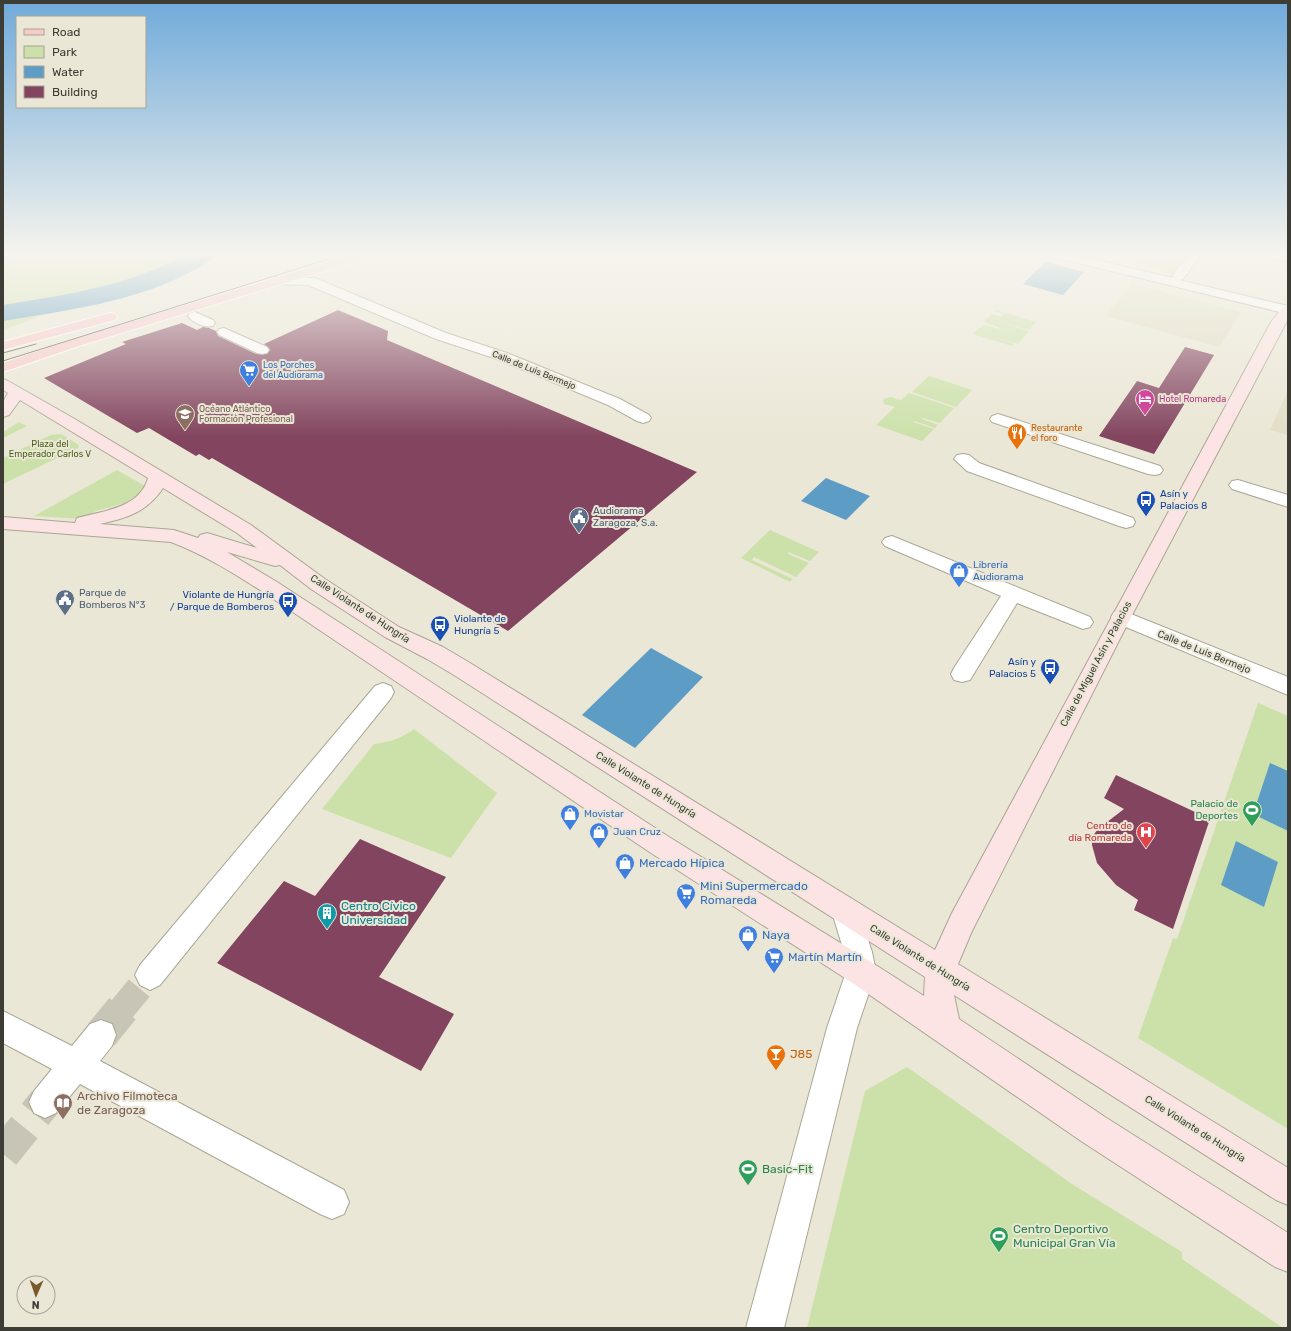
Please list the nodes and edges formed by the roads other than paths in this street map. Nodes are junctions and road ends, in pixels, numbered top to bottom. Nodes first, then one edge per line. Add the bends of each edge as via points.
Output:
1 (119, 314) edge
2 (167, 314) edge
3 (389, 314) edge
4 (1285, 314) edge
5 (195, 316) dead end
6 (208, 323) dead end
7 (224, 332) dead end
8 (3, 346) edge
9 (262, 350) dead end
10 (3, 368) edge
11 (10, 388) edge
12 (3, 412) edge
13 (644, 418) dead end
14 (998, 419) dead end
15 (963, 459) dead end
16 (1154, 470) dead end
17 (157, 478) junction
18 (1238, 484) dead end
19 (1288, 500) edge
20 (1126, 522) dead end
21 (3, 523) edge
22 (51, 528) junction
23 (174, 536) junction
24 (892, 542) dead end
25 (291, 564) junction
26 (1013, 593) junction
27 (1121, 617) junction
28 (1084, 622) dead end
29 (962, 674) dead end
30 (1288, 686) edge
31 (383, 692) dead end
32 (846, 912) junction
33 (940, 971) junction
34 (860, 972) junction
35 (150, 975) tunnel mouth
36 (3, 1026) edge
37 (946, 1029) junction
38 (101, 1035) tunnel mouth
39 (76, 1065) junction
40 (45, 1102) tunnel mouth
41 (1288, 1188) edge
42 (332, 1202) dead end
43 (1288, 1254) edge
44 (765, 1328) edge

1 - 8 main road
2 - 10 main road
3 - 13 street, Calle de Luis Bermejo via 441,336 502,356 624,407
4 - 27 main road, Calle de Miguel Asín y Palacios via 1278,322
5 - 6 street
7 - 9 street
11 - 12 main road via 12,401
11 - 17 main road, Calle Violante de Hungría
14 - 16 street
15 - 20 street via 973,467
17 - 22 main road via 150,495 127,510 98,520
17 - 25 main road, Calle Violante de Hungría via 244,529
18 - 19 street
21 - 22 main road
22 - 23 main road
23 - 25 main road via 210,540
23 - 34 main road via 203,547 255,577 660,845
24 - 26 street
25 - 32 main road, Calle Violante de Hungría via 392,632 462,669
26 - 28 street
26 - 29 street
27 - 30 street, Calle de Luis Bermejo
27 - 33 main road, Calle de Miguel Asín y Palacios via 962,922
31 - 35 street
32 - 33 main road, Calle Violante de Hungría
32 - 34 street via 858,952
33 - 37 main road, Calle de Miguel Asín y Palacios via 939,999
33 - 41 main road, Calle Violante de Hungría
34 - 37 main road
34 - 44 street via 843,1022
36 - 39 street
37 - 43 main road via 1093,1129
38 - 39 street
39 - 40 street
39 - 42 street

